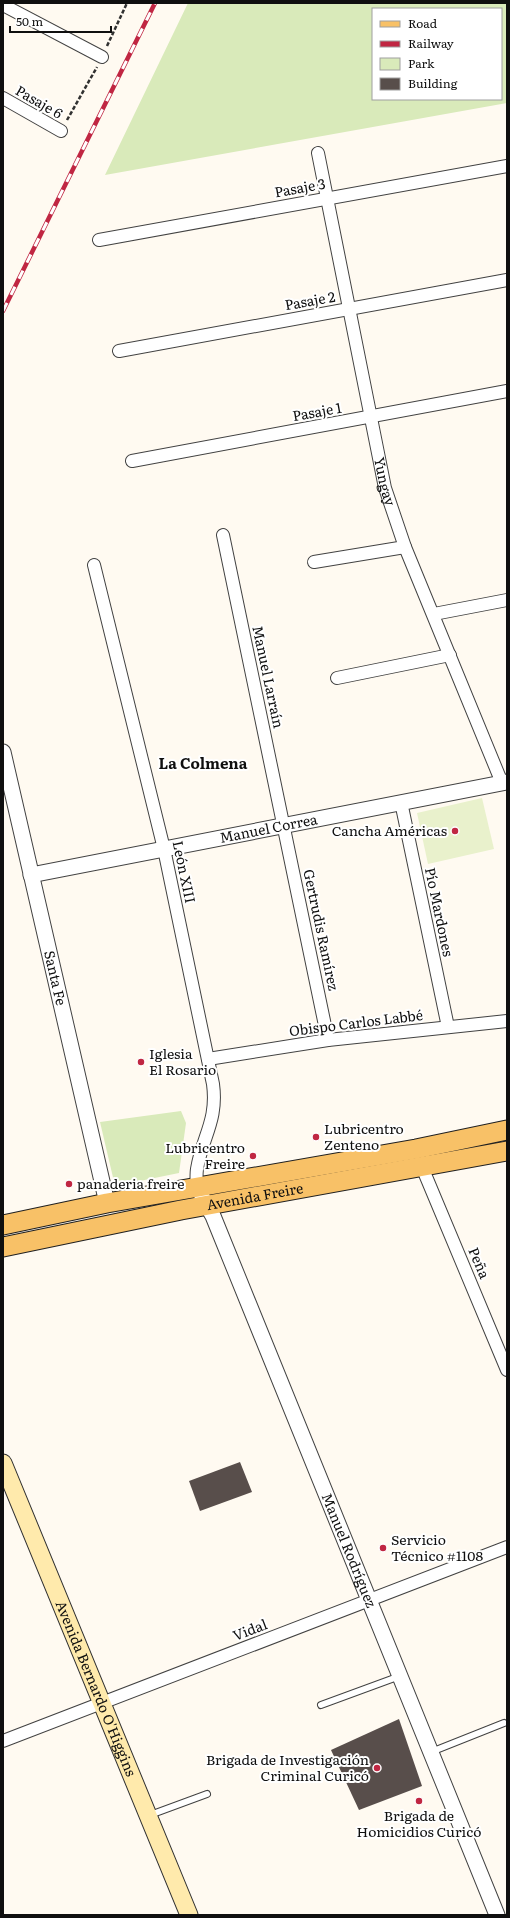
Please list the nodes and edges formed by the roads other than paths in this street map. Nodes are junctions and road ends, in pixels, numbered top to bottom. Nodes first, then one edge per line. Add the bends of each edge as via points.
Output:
1 (3, 5) edge
2 (102, 57) dead end
3 (3, 98) edge
4 (61, 131) dead end
5 (318, 153) dead end
6 (507, 166) edge
7 (328, 199) junction
8 (99, 240) dead end
9 (507, 280) edge
10 (349, 309) junction
11 (119, 351) dead end
12 (507, 392) edge
13 (370, 417) junction
14 (132, 461) dead end
15 (223, 535) dead end
16 (405, 547) junction
17 (314, 562) dead end
18 (94, 565) dead end
19 (507, 600) edge
20 (434, 614) junction
21 (450, 655) junction
22 (337, 678) dead end
23 (3, 752) edge
24 (505, 786) edge
25 (402, 802) junction
26 (284, 826) junction
27 (164, 849) junction
28 (31, 876) junction
29 (507, 1021) edge
30 (448, 1027) junction
31 (328, 1040) junction
32 (208, 1059) junction
33 (507, 1130) edge
34 (507, 1151) edge
35 (422, 1167) junction
36 (196, 1188) junction
37 (107, 1203) junction
38 (208, 1206) junction
39 (3, 1225) edge
40 (84, 1230) junction
41 (3, 1247) edge
42 (507, 1370) edge
43 (3, 1462) edge
44 (507, 1547) edge
45 (369, 1600) junction
46 (400, 1676) junction
47 (102, 1704) junction
48 (321, 1705) dead end
49 (504, 1723) dead end
50 (3, 1741) edge
51 (431, 1752) junction
52 (207, 1794) dead end
53 (148, 1816) junction
54 (189, 1915) edge
55 (497, 1915) edge

1 - 2 street
3 - 4 street, Pasaje 6
5 - 7 street, Yungay
6 - 7 street, Pasaje 3
7 - 8 street, Pasaje 3
7 - 10 street, Yungay
9 - 10 street, Pasaje 2
10 - 11 street, Pasaje 2
10 - 13 street, Yungay
12 - 13 street, Pasaje 1
13 - 14 street, Pasaje 1
13 - 16 street, Yungay via 385,488
15 - 26 street, Manuel Larraín
16 - 17 street
16 - 20 street, Yungay
18 - 27 street, León XIII
19 - 20 street
20 - 21 street, Yungay
21 - 22 street
21 - 24 street, Yungay
23 - 28 street, Santa Fe
24 - 25 street, Manuel Correa
25 - 26 street, Manuel Correa
25 - 30 street, Pío Mardones
26 - 27 street, Manuel Correa
26 - 31 street, Gertrudis Ramírez
27 - 28 street, Manuel Correa
27 - 32 street, León XIII
28 - 37 street, Santa Fe
29 - 30 street, Obispo Carlos Labbé
30 - 31 street, Obispo Carlos Labbé
31 - 32 street, Obispo Carlos Labbé
32 - 36 street, León XIII via 215,1106 197,1169
33 - 36 main road, Avenida Freire
34 - 35 main road, Avenida Freire
35 - 38 main road, Avenida Freire
35 - 42 street, Peña
36 - 37 main road, Avenida Freire
36 - 38 street, Manuel Rodríguez
37 - 39 main road, Avenida Freire
37 - 40 main road
38 - 40 main road, Avenida Freire
38 - 45 street, Manuel Rodríguez
40 - 41 main road, Avenida Freire
43 - 47 main road, Avenida Bernardo O'Higgins
44 - 45 street, Vidal
45 - 46 street, Manuel Rodríguez
45 - 47 street, Vidal
46 - 48 lane
46 - 51 street, Manuel Rodríguez
47 - 50 street, Vidal
47 - 53 main road, Avenida Bernardo O'Higgins
49 - 51 lane
51 - 55 street, Manuel Rodríguez
52 - 53 lane
53 - 54 main road, Avenida Bernardo O'Higgins

